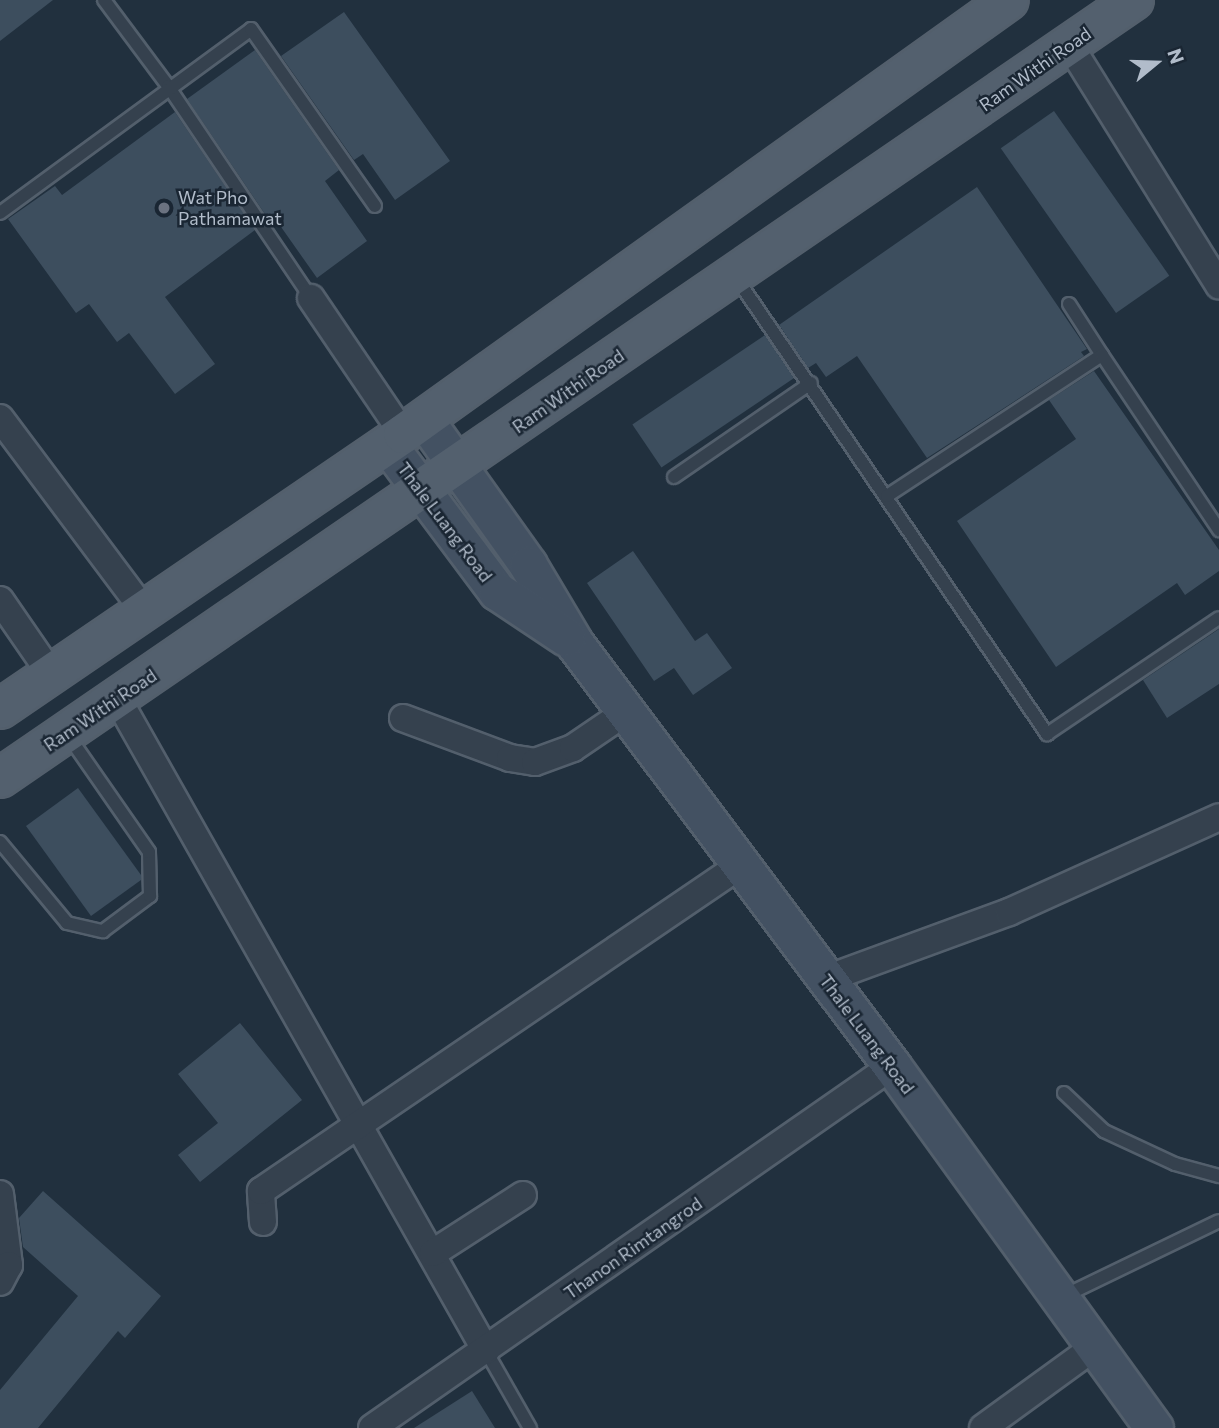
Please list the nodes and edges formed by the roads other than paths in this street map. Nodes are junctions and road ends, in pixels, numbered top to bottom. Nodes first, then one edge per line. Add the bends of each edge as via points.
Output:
1 (104, 0) edge
2 (1134, 0) edge
3 (986, 7) edge
4 (1070, 46) junction
5 (168, 86) junction
6 (375, 206) dead end
7 (0, 213) edge
8 (734, 276) junction
9 (1219, 285) edge
10 (311, 298) joint
11 (1069, 304) dead end
12 (1102, 355) junction
13 (811, 383) junction
14 (0, 418) edge
15 (405, 433) junction
16 (459, 466) junction
17 (674, 477) dead end
18 (422, 493) junction
19 (887, 496) junction
20 (1219, 530) edge
21 (0, 600) edge
22 (143, 609) junction
23 (1219, 618) edge
24 (575, 644) junction
25 (51, 674) junction
26 (117, 698) junction
27 (0, 709) edge
28 (626, 712) junction
29 (403, 718) dead end
30 (65, 732) junction
31 (0, 778) edge
32 (1219, 817) edge
33 (0, 842) edge
34 (739, 866) junction
35 (825, 979) junction
36 (892, 1066) junction
37 (1064, 1093) dead end
38 (358, 1125) junction
39 (1219, 1176) edge
40 (0, 1194) edge
41 (523, 1195) dead end
42 (1219, 1221) edge
43 (263, 1222) dead end
44 (432, 1253) junction
45 (0, 1282) edge
46 (1060, 1298) junction
47 (1096, 1346) junction
48 (486, 1351) junction
49 (372, 1428) edge
50 (530, 1428) edge
51 (983, 1428) edge
52 (1154, 1428) edge

1 - 5 lane
2 - 4 main road, Ram Withi Road
3 - 15 main road
4 - 8 main road, Ram Withi Road
4 - 9 street
5 - 6 lane via 251,29
5 - 7 lane
5 - 10 lane
8 - 13 lane
8 - 16 main road, Ram Withi Road
10 - 15 street
11 - 12 lane
12 - 19 lane
12 - 20 lane
13 - 17 lane
13 - 19 lane
14 - 22 street
15 - 16 main road, Thale Luang Road
15 - 18 main road, Thale Luang Road
15 - 22 main road
16 - 18 main road, Ram Withi Road
16 - 24 main road, Thale Luang Road
18 - 24 main road, Thale Luang Road via 497,591
18 - 26 main road, Ram Withi Road
19 - 23 lane via 1047,734
21 - 25 street
22 - 25 main road
24 - 28 main road, Thale Luang Road
25 - 27 main road
26 - 30 main road, Ram Withi Road
26 - 38 street
28 - 29 street via 573,748 536,762 510,758
28 - 34 main road, Thale Luang Road
30 - 31 main road, Ram Withi Road
30 - 33 lane via 149,852 150,896 103,932 67,923
32 - 35 street via 1009,912
34 - 35 main road, Thale Luang Road
34 - 38 street
35 - 36 main road, Thale Luang Road
36 - 46 main road, Thale Luang Road
36 - 48 street, Thanon Rimtangrod
37 - 39 lane via 1104,1131 1175,1164
38 - 43 street via 261,1191
38 - 44 street
40 - 45 street via 9,1265
41 - 44 street
42 - 46 lane
44 - 48 street
46 - 47 main road, Thale Luang Road
47 - 51 street
47 - 52 main road, Thale Luang Road
48 - 49 street, Thanon Rimtangrod
48 - 50 lane

